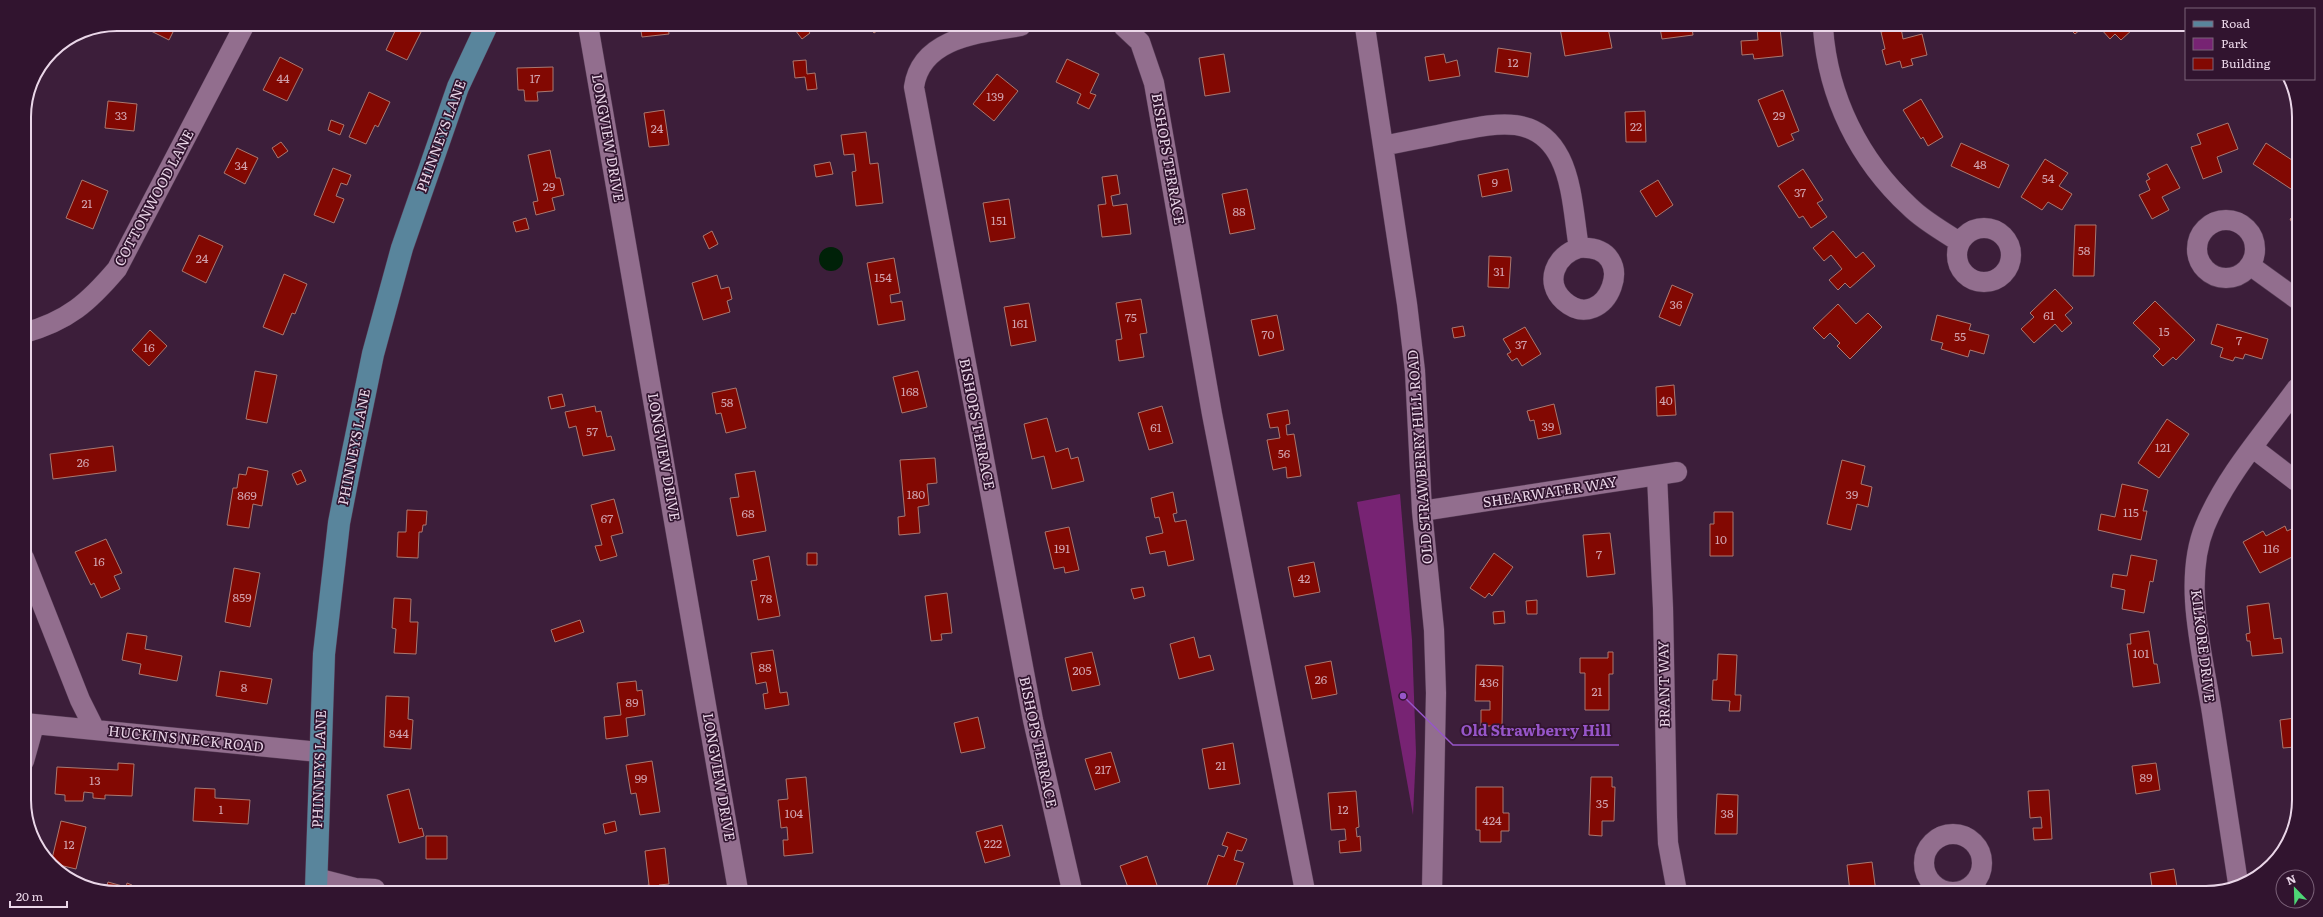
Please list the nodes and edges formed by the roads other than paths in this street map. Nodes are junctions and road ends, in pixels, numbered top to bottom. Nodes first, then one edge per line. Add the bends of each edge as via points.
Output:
1 (240, 31) edge
2 (484, 31) edge
3 (589, 31) edge
4 (993, 31) edge
5 (1128, 31) edge
6 (1366, 31) edge
7 (1823, 31) edge
8 (1383, 146) junction
9 (1959, 242) dead end
10 (1578, 248) dead end
11 (2251, 266) dead end
12 (2292, 296) edge
13 (31, 331) edge
14 (2292, 395) edge
15 (2253, 448) junction
16 (1677, 472) dead end
17 (1657, 475) junction
18 (2292, 478) edge
19 (1422, 511) junction
20 (31, 576) edge
21 (31, 724) edge
22 (95, 730) junction
23 (319, 752) junction
24 (2237, 880) edge
25 (316, 883) edge
26 (340, 886) edge
27 (737, 886) edge
28 (1071, 886) edge
29 (1304, 886) edge
30 (1432, 886) edge
31 (1676, 886) edge

1 - 13 street, COTTONWOOD LANE via 118,269 89,301 53,323
2 - 23 main road, PHINNEYS LANE via 458,87 424,181 402,248 373,354 334,562 324,654
3 - 27 street, LONGVIEW DRIVE
4 - 28 street, BISHOPS TERRACE via 944,45 923,62 915,78 914,87 1032,720
5 - 29 street, BISHOPS TERRACE via 1140,42 1154,83 1212,414
6 - 8 street, OLD STRAWBERRY HILL ROAD
7 - 9 street via 1837,98 1864,153 1876,171 1910,208
8 - 10 street via 1504,123 1536,131 1551,144 1561,159
8 - 19 street, OLD STRAWBERRY HILL ROAD via 1415,371
11 - 12 street
14 - 15 street, KILKORE DRIVE
15 - 18 street
15 - 24 street, KILKORE DRIVE via 2227,484 2205,526 2198,546 2195,574 2197,613
16 - 17 street, SHEARWATER WAY
17 - 19 street, SHEARWATER WAY
17 - 31 street, BRANT WAY via 1663,608 1668,843
19 - 30 street, OLD STRAWBERRY HILL ROAD via 1434,630 1436,693
20 - 22 street, HUCKINS NECK ROAD via 74,685
21 - 22 street
22 - 23 street, HUCKINS NECK ROAD
23 - 25 main road, PHINNEYS LANE
25 - 26 street

